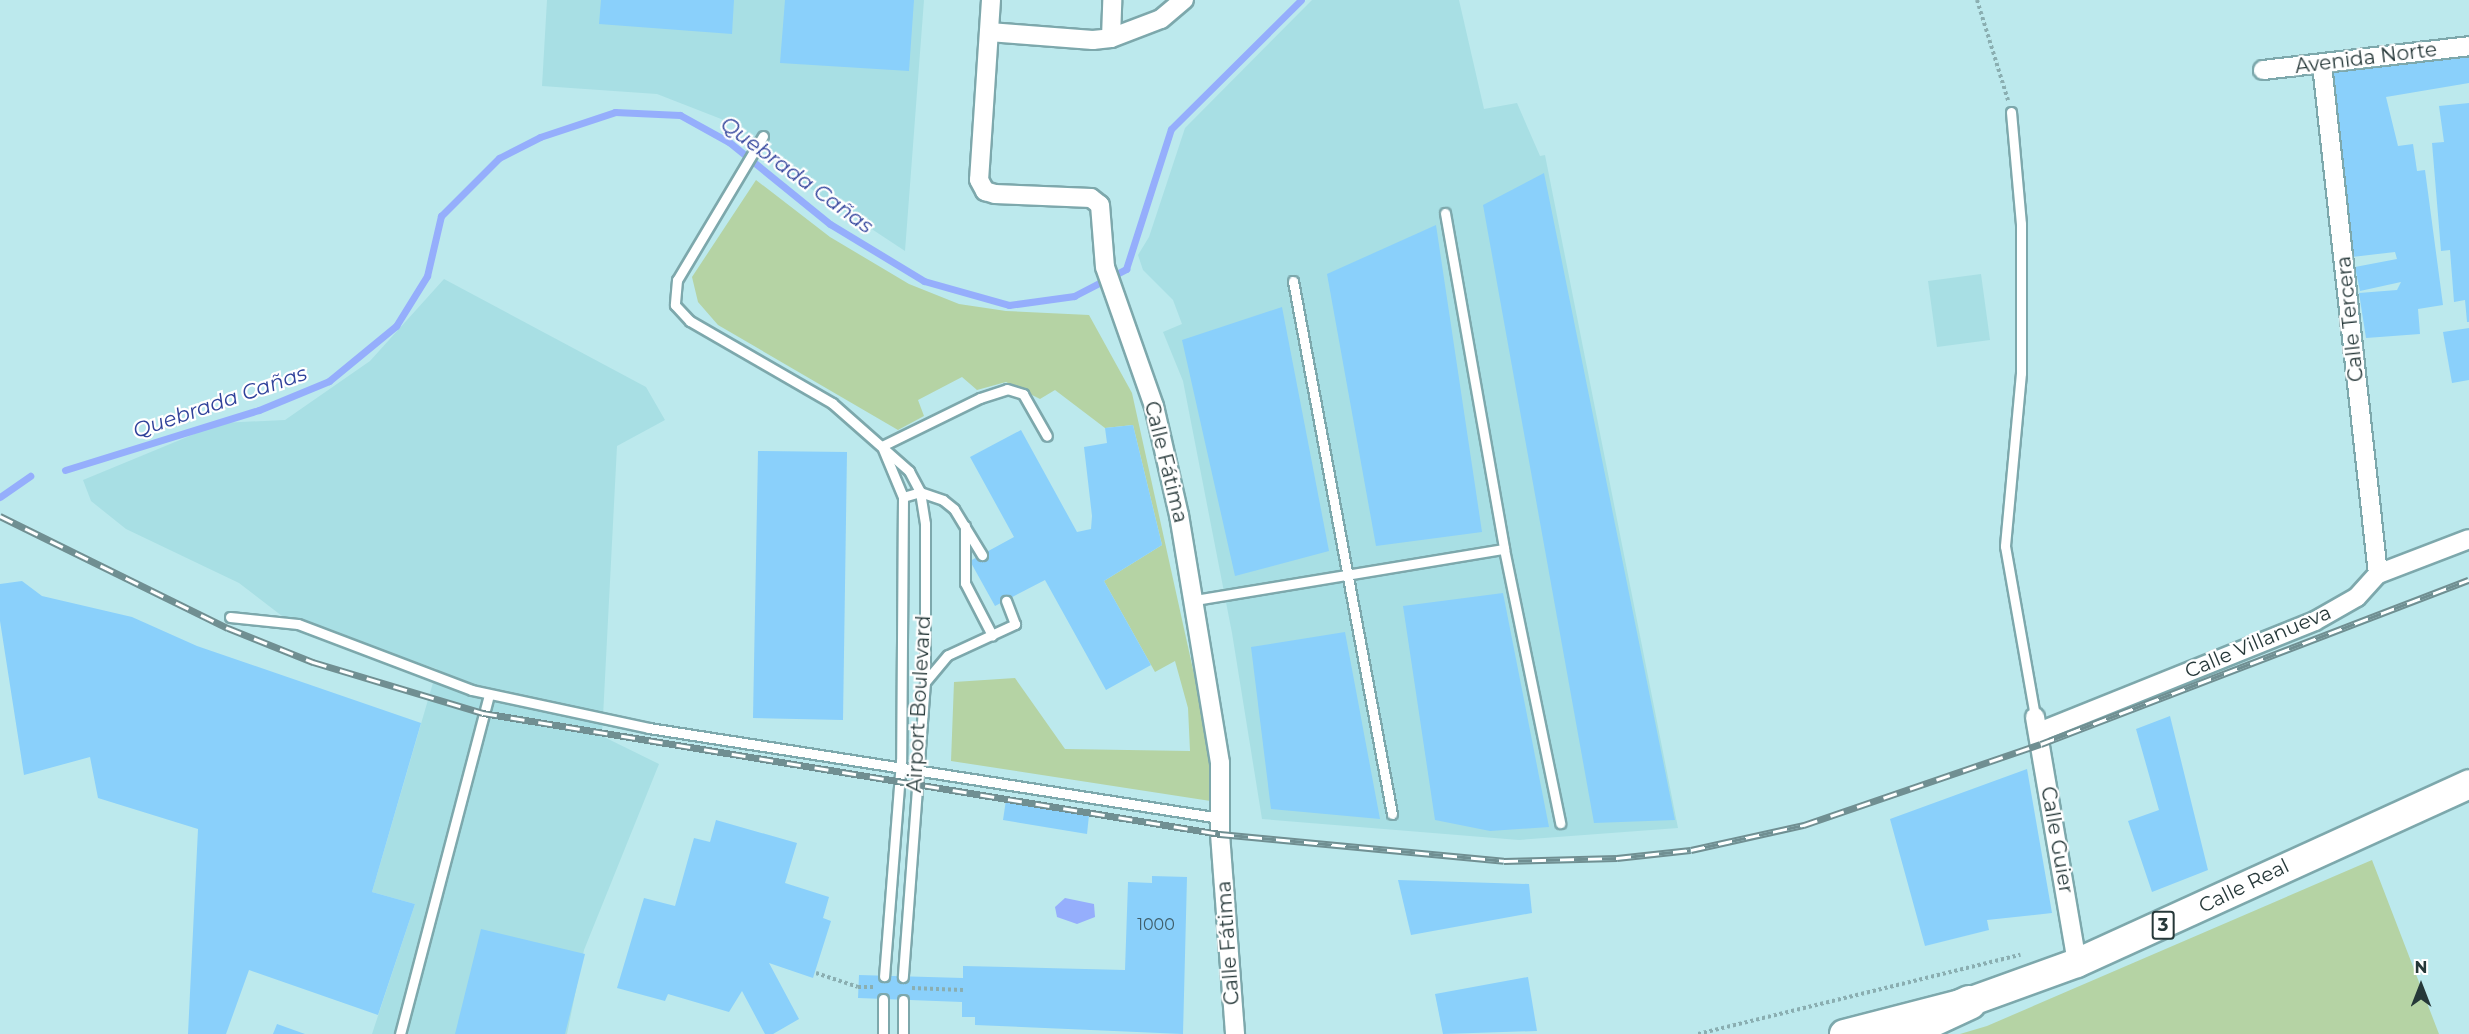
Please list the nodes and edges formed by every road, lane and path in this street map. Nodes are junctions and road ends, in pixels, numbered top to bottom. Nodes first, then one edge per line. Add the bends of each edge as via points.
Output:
1 (991, 0) edge
2 (1112, 0) edge
3 (1184, 0) edge
4 (1977, 0) edge
5 (988, 32) junction
6 (1111, 38) junction
7 (2469, 46) edge
8 (2322, 65) junction
9 (2262, 70) dead end
10 (2011, 112) joint
11 (763, 136) dead end
12 (1445, 213) dead end
13 (1293, 281) dead end
14 (1047, 436) dead end
15 (882, 446) junction
16 (920, 492) junction
17 (903, 497) junction
18 (965, 526) junction
19 (2469, 539) edge
20 (1504, 549) junction
21 (982, 555) dead end
22 (1349, 574) junction
23 (2378, 574) junction
24 (1195, 600) junction
25 (1006, 601) dead end
26 (230, 617) dead end
27 (992, 635) junction
28 (925, 682) junction
29 (489, 693) junction
30 (2037, 725) junction
31 (900, 768) junction
32 (916, 770) junction
33 (2469, 784) edge
34 (1392, 814) dead end
35 (1220, 818) junction
36 (1560, 823) dead end
37 (2026, 953) dead end
38 (2077, 963) junction
39 (884, 976) dead end
40 (903, 977) dead end
41 (883, 999) dead end
42 (903, 1000) dead end
43 (1969, 1002) junction
44 (400, 1034) edge
45 (883, 1034) edge
46 (903, 1034) edge
47 (1235, 1034) edge
48 (1698, 1034) edge
49 (1844, 1034) edge
50 (1900, 1034) edge

1 - 5 street, Calle Fátima
2 - 6 street
3 - 6 street via 1161,19
4 - 10 path
5 - 6 street
5 - 24 street, Calle Fátima via 979,180 985,191 995,194 1091,198 1100,205 1106,267 1154,406
7 - 8 street, Avenida Norte
8 - 9 street, Avenida Norte
8 - 23 street, Calle Tercera
10 - 30 lane via 2021,224 2021,373 2005,546
11 - 15 lane, Airport Boulevard via 677,280 675,305 681,315 832,403
12 - 20 lane
13 - 22 lane
14 - 15 lane via 1023,393 1007,389 980,398
15 - 16 lane, Airport Boulevard via 909,471
15 - 17 lane, Airport Boulevard
16 - 17 lane
16 - 18 lane via 948,504
16 - 28 lane, Airport Boulevard via 925,524
17 - 31 lane, Airport Boulevard
18 - 21 lane
18 - 27 lane via 965,583
19 - 23 street, Calle Villanueva
20 - 22 lane
20 - 36 lane
22 - 24 lane
22 - 34 lane
23 - 30 street, Calle Villanueva via 2357,597 2315,621
24 - 35 street, Calle Fátima via 1220,763
25 - 27 lane via 1015,624
26 - 29 lane via 298,624
27 - 28 lane via 948,655
28 - 32 lane, Airport Boulevard
29 - 31 lane via 649,728
29 - 44 lane
30 - 38 street, Calle Guier
31 - 32 lane
31 - 39 lane, Airport Boulevard
32 - 35 lane
32 - 40 lane, Airport Boulevard
33 - 38 main road, Calle Real / 3
35 - 47 street, Calle Fátima
37 - 48 path
38 - 43 main road, Calle Real / 3
41 - 45 lane
42 - 46 lane
43 - 49 main road, Calle Real / 3
43 - 50 highway

